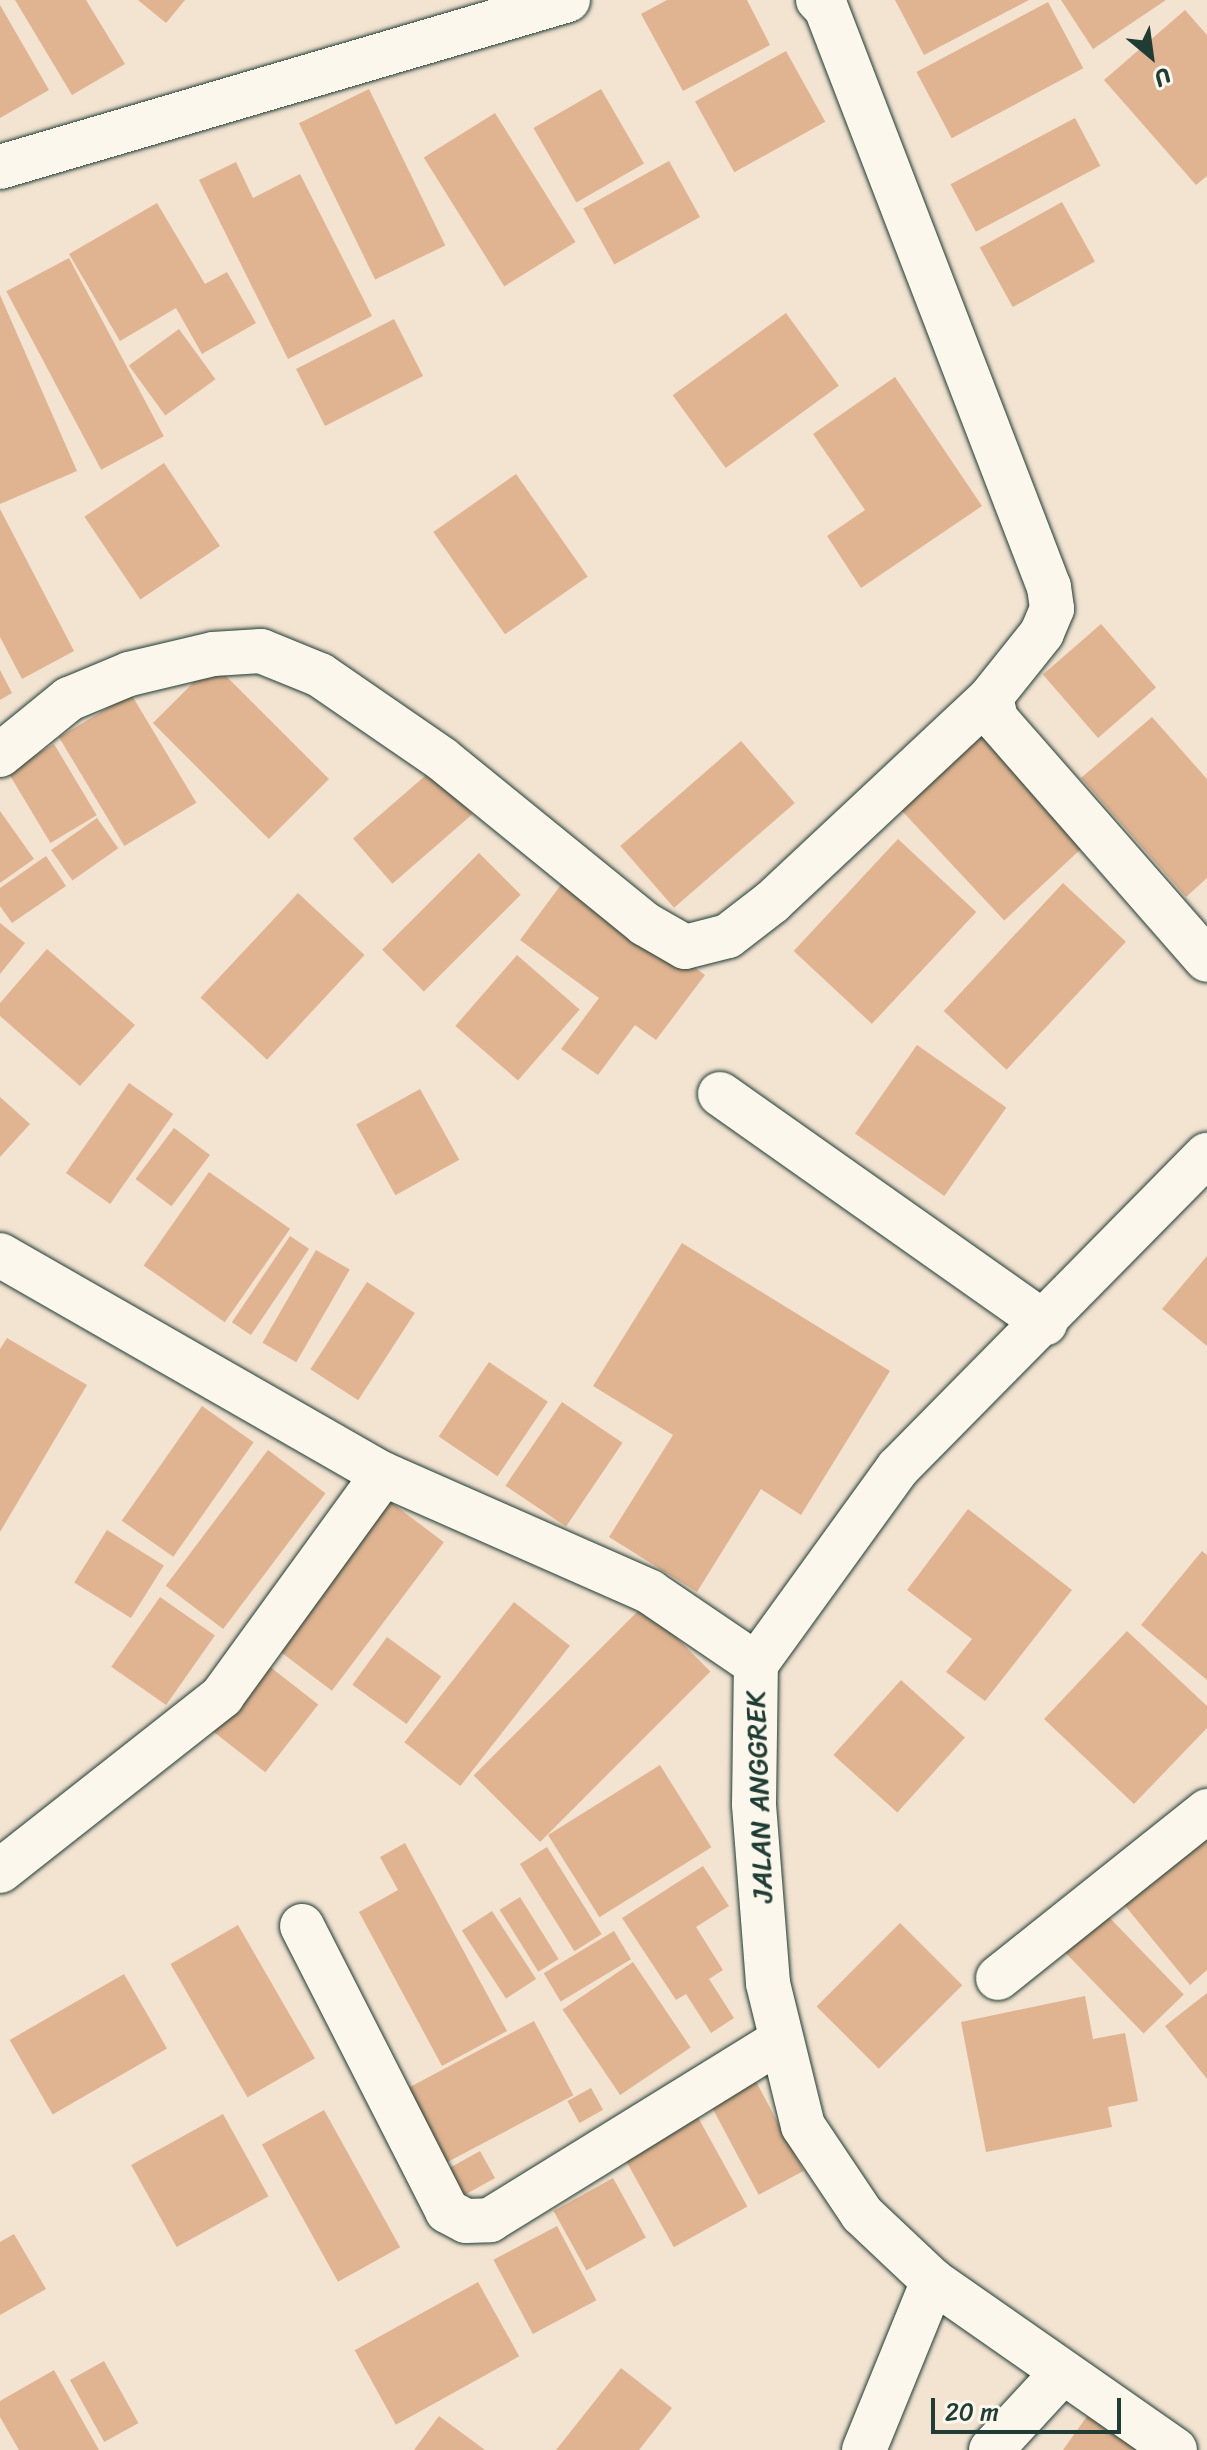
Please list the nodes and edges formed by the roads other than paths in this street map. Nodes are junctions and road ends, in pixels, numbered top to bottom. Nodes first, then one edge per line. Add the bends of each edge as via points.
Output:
1 (568, 0) edge
2 (818, 0) edge
3 (0, 167) edge
4 (991, 697) junction
5 (0, 755) edge
6 (1207, 960) edge
7 (720, 1094) dead end
8 (1207, 1155) edge
9 (0, 1255) edge
10 (1045, 1323) junction
11 (383, 1474) junction
12 (756, 1664) junction
13 (1207, 1811) edge
14 (0, 1871) edge
15 (302, 1926) dead end
16 (998, 1978) dead end
17 (781, 2040) junction
18 (933, 2281) junction
19 (1063, 2372) junction
20 (864, 2450) edge
21 (991, 2450) edge
22 (1175, 2450) edge

1 - 3 street
2 - 4 street via 826,8 1049,587 1052,609 1042,633
4 - 5 street via 772,902 728,936 685,947 645,924 442,759 332,683 261,651 213,654 129,674 69,699
4 - 6 street via 996,719
7 - 10 street
8 - 10 street, JALAN ANGGREK
9 - 11 street
10 - 12 street, JALAN ANGGREK via 898,1468
11 - 12 street via 650,1592
11 - 14 street via 222,1696
12 - 17 street, JALAN ANGGREK via 754,1804 768,1983
13 - 16 street
15 - 17 street via 447,2211 466,2221 490,2220
17 - 18 street, JALAN ANGGREK via 803,2126 862,2214
18 - 19 street, JALAN ANGGREK
18 - 20 street
19 - 21 street
19 - 22 street, JALAN ANGGREK

